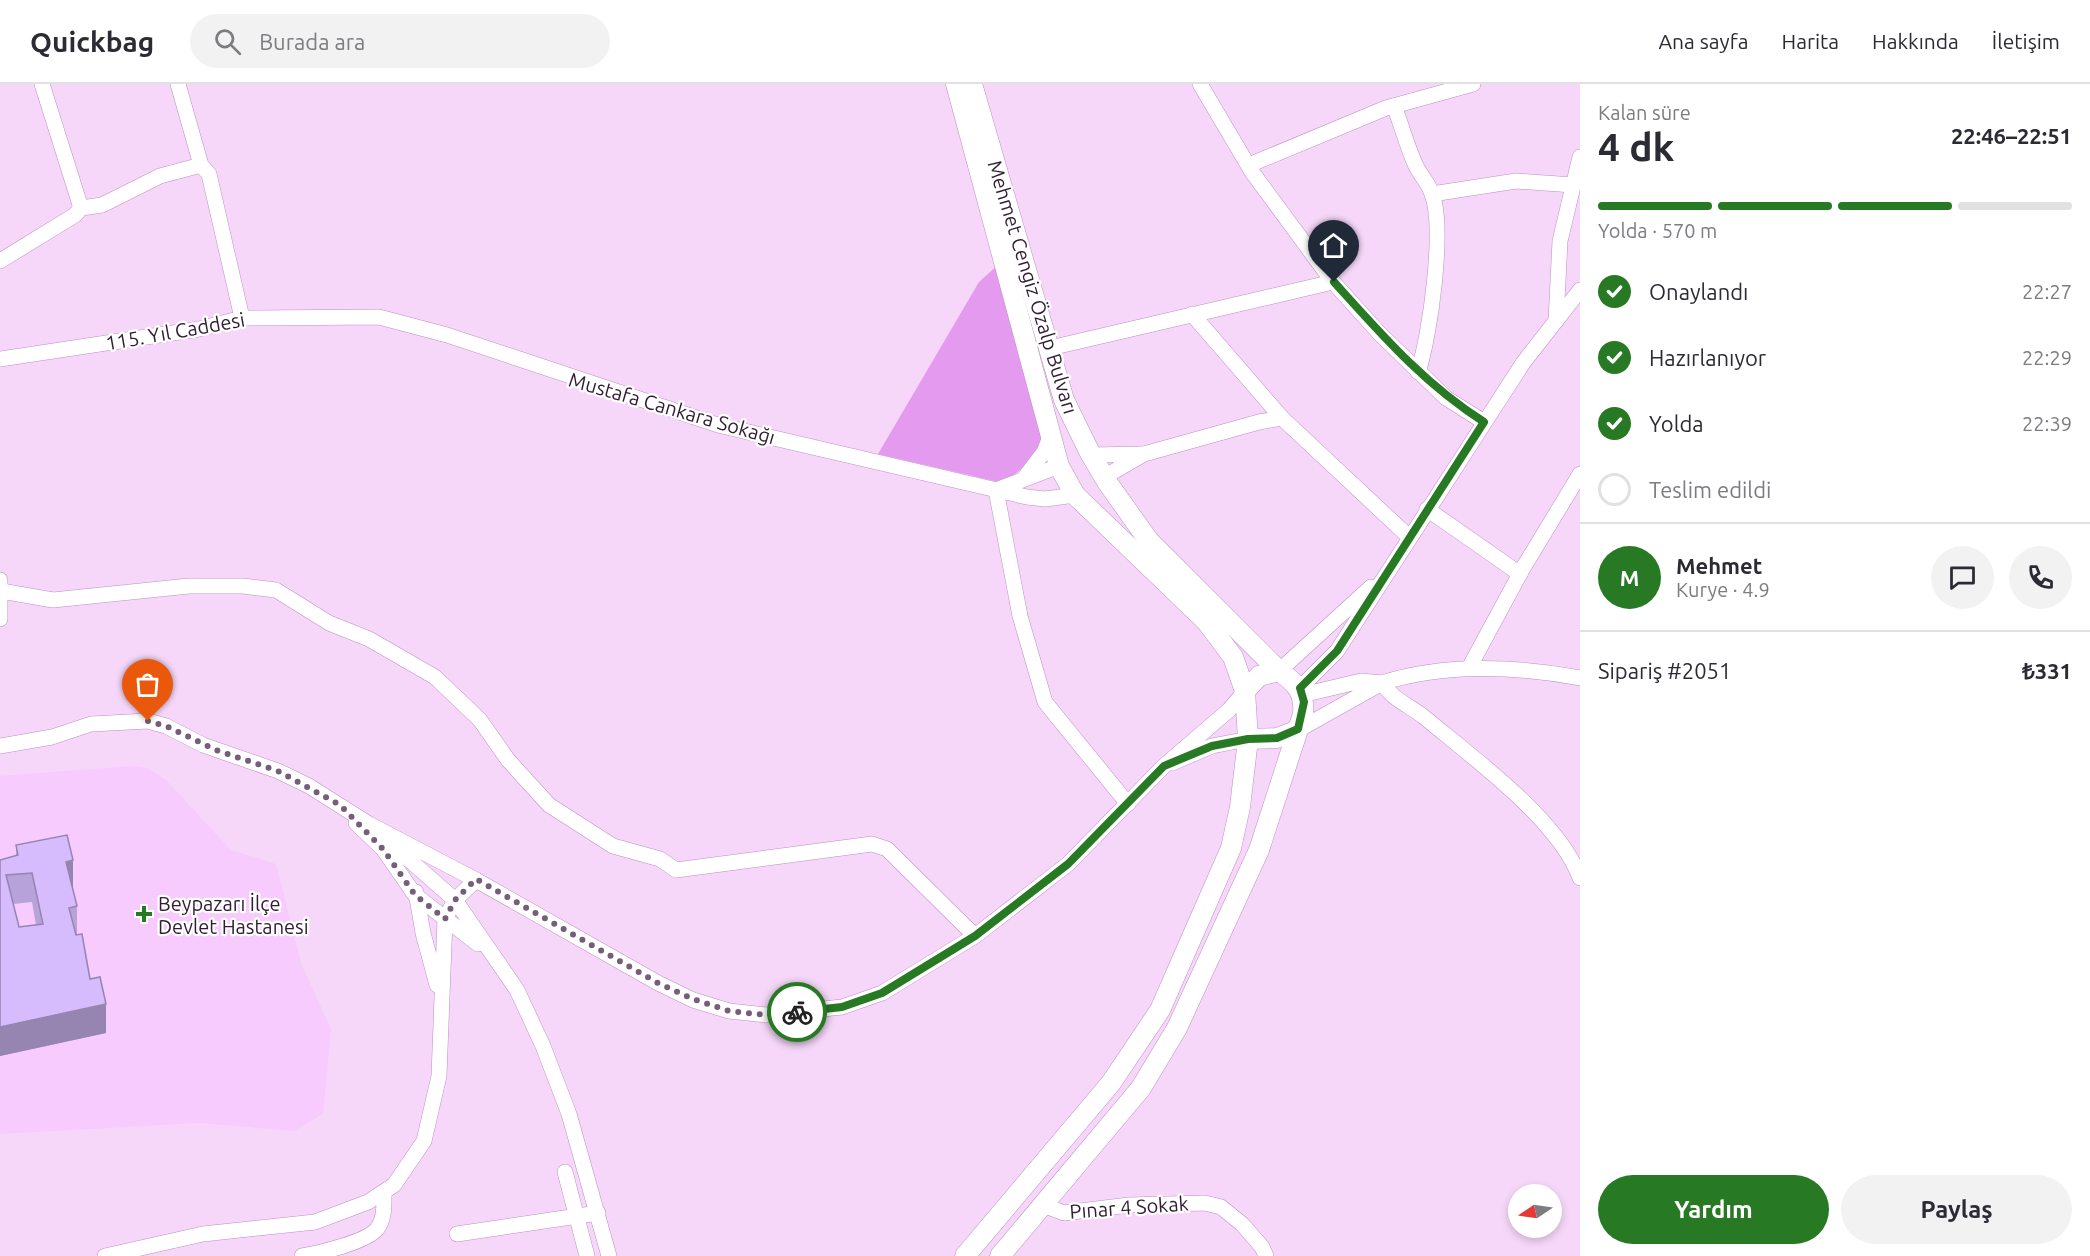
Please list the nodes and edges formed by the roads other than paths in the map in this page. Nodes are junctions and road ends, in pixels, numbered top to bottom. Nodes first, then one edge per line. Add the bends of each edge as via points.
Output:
1 (42, 84) edge
2 (178, 84) edge
3 (956, 84) edge
4 (972, 84) edge
5 (1200, 84) edge
6 (1473, 84) edge
7 (1394, 106) junction
8 (1580, 157) edge
9 (201, 165) junction
10 (1249, 165) junction
11 (1573, 185) junction
12 (1432, 194) junction
13 (81, 208) junction
14 (0, 261) edge
15 (1334, 282) junction
16 (1580, 290) edge
17 (1192, 314) junction
18 (351, 315) joint
19 (242, 318) junction
20 (1556, 321) junction
21 (1050, 348) junction
22 (0, 359) edge
23 (1418, 372) junction
24 (1282, 418) junction
25 (1484, 422) junction
26 (1050, 437) junction
27 (1144, 454) junction
28 (1091, 455) junction
29 (1059, 466) junction
30 (1580, 474) edge
31 (1104, 477) junction
32 (1023, 478) junction
33 (996, 490) junction
34 (1075, 495) junction
35 (1427, 509) junction
36 (1409, 537) junction
37 (1386, 572) junction
38 (1520, 574) junction
39 (0, 579) edge
40 (1, 591) edge
41 (0, 619) edge
42 (1469, 668) junction
43 (1279, 671) junction
44 (1580, 678) edge
45 (1382, 683) junction
46 (1245, 691) junction
47 (1301, 692) junction
48 (1298, 729) junction
49 (1248, 739) junction
50 (0, 746) edge
51 (1164, 766) junction
52 (1128, 804) junction
53 (340, 805) junction
54 (369, 825) junction
55 (426, 874) junction
56 (1580, 878) edge
57 (476, 879) junction
58 (415, 895) junction
59 (455, 900) junction
60 (445, 919) junction
61 (975, 936) junction
62 (499, 962) junction
63 (441, 1001) junction
64 (565, 1172) dead end
65 (384, 1192) junction
66 (1043, 1205) junction
67 (598, 1213) junction
68 (576, 1215) junction
69 (457, 1234) dead end
70 (105, 1256) edge
71 (302, 1256) edge
72 (587, 1256) edge
73 (609, 1256) edge
74 (965, 1256) edge
75 (1000, 1256) edge
76 (1266, 1256) edge

1 - 13 street
2 - 9 street
3 - 26 main road, Mehmet Cengiz Özalp Bulvarı
4 - 21 main road, Mehmet Cengiz Özalp Bulvarı
5 - 10 street
6 - 7 street
7 - 10 street
7 - 12 street via 1416,166
8 - 11 street
9 - 13 street via 160,176 102,205
9 - 19 street via 209,174
10 - 15 street via 1292,230
11 - 12 street via 1516,180
11 - 20 street via 1560,240
12 - 23 street via 1436,215 1434,277 1426,348
13 - 14 street
15 - 17 street
15 - 23 street
16 - 20 street
17 - 21 street
17 - 24 street
18 - 19 street, 115. Yıl Caddesi
18 - 33 street, Mustafa Cankara Sokağı via 379,317 447,336 718,425
19 - 22 street, 115. Yıl Caddesi via 199,329
20 - 25 street
21 - 28 main road, Mehmet Cengiz Özalp Bulvarı via 1064,400
23 - 25 street via 1446,398
24 - 27 street
24 - 36 street
25 - 35 street
26 - 29 main road, Mehmet Cengiz Özalp Bulvarı
26 - 32 street via 1044,452
27 - 28 street
27 - 31 street
28 - 29 main road via 1072,458
28 - 31 main road, Mehmet Cengiz Özalp Bulvarı
29 - 32 street
29 - 34 main road, Mehmet Cengiz Özalp Bulvarı
30 - 38 street
31 - 34 main road via 1090,493
31 - 43 main road, Mehmet Cengiz Özalp Bulvarı via 1149,541
32 - 33 street
33 - 34 street, Mustafa Cankara Sokağı via 1045,499
33 - 52 street via 1020,616 1045,702
34 - 46 main road, Mehmet Cengiz Özalp Bulvarı via 1206,621 1233,657
35 - 36 street
35 - 38 street
36 - 37 street
37 - 43 street
37 - 47 street via 1337,651
38 - 42 street
39 - 40 street
40 - 41 street
40 - 61 street via 53,600 189,586 276,590 328,623 369,639 435,677 480,720 508,760 549,805 613,846 660,859 676,870 872,844 887,849
42 - 44 street via 1541,670
42 - 45 street
43 - 46 main road via 1259,676
43 - 47 main road, Mehmet Cengiz Özalp Bulvarı
45 - 47 street via 1361,681
45 - 48 street
45 - 56 street via 1390,696 1422,716 1539,819 1564,847
46 - 49 main road, Mehmet Cengiz Özalp Bulvarı
46 - 51 street via 1229,710
47 - 48 main road via 1303,714
48 - 49 main road via 1277,738
48 - 66 main road via 1259,850 1177,1028 1141,1088
49 - 51 street via 1212,746
49 - 74 main road, Mehmet Cengiz Özalp Bulvarı via 1231,848 1160,1010 1111,1083
50 - 53 street via 52,737 91,724 148,721 220,752 278,771
51 - 52 street
52 - 61 street via 1068,864
53 - 54 street
53 - 58 street via 383,849
54 - 55 street
54 - 57 street
55 - 57 street via 445,872
55 - 58 street
55 - 59 street
57 - 59 street
57 - 61 street via 658,983 729,1011 766,1015 842,1007 882,993
58 - 60 street
58 - 63 street
59 - 60 street
59 - 62 street
60 - 62 street via 464,930
60 - 63 street
62 - 67 street via 543,1046 579,1144
63 - 65 street via 439,1076 423,1141 410,1165
64 - 68 street
65 - 70 street via 315,1222 203,1234
65 - 71 street via 384,1213 377,1229 361,1239
66 - 75 main road
66 - 76 street, Pınar 4 Sokak via 1064,1213 1161,1203 1206,1203 1221,1207 1242,1224
67 - 68 street
67 - 73 street
68 - 69 street
68 - 72 street

